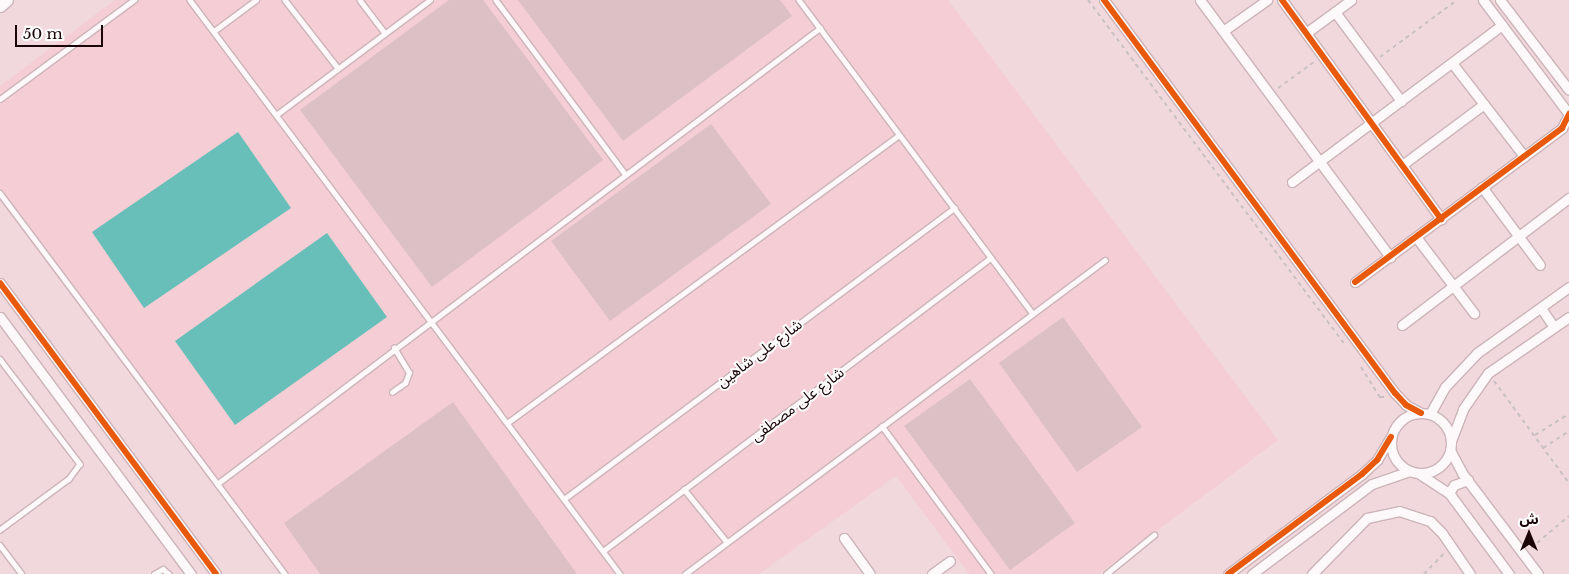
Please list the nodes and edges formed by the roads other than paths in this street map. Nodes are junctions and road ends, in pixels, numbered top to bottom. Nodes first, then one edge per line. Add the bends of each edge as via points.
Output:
1 (8, 0) edge
2 (134, 0) edge
3 (190, 0) edge
4 (256, 0) edge
5 (285, 0) edge
6 (360, 0) edge
7 (430, 0) edge
8 (496, 0) edge
9 (799, 0) edge
10 (1104, 0) edge
11 (1200, 0) edge
12 (1267, 0) edge
13 (1282, 0) edge
14 (1351, 0) edge
15 (1483, 0) edge
16 (1502, 0) edge
17 (0, 6) edge
18 (1334, 12) junction
19 (1502, 25) junction
20 (820, 28) junction
21 (214, 31) junction
22 (1223, 31) junction
23 (385, 33) junction
24 (1306, 33) junction
25 (1452, 62) junction
26 (338, 68) junction
27 (1569, 90) edge
28 (0, 99) edge
29 (1401, 101) junction
30 (1484, 104) junction
31 (276, 114) junction
32 (1569, 114) edge
33 (1371, 123) junction
34 (899, 135) junction
35 (1524, 156) junction
36 (1320, 162) junction
37 (1402, 165) junction
38 (625, 174) junction
39 (1292, 182) dead end
40 (1482, 187) junction
41 (0, 193) edge
42 (1569, 198) edge
43 (954, 208) junction
44 (1441, 218) junction
45 (1518, 236) junction
46 (1416, 237) junction
47 (1390, 257) junction
48 (991, 258) junction
49 (1105, 260) dead end
50 (1540, 265) dead end
51 (1355, 282) dead end
52 (0, 283) edge
53 (1453, 286) junction
54 (1569, 287) edge
55 (1541, 308) junction
56 (1032, 313) junction
57 (1474, 313) dead end
58 (0, 317) edge
59 (1569, 317) edge
60 (431, 320) junction
61 (1402, 325) dead end
62 (1554, 328) junction
63 (394, 348) junction
64 (0, 359) edge
65 (392, 392) dead end
66 (1425, 413) junction
67 (507, 423) junction
68 (882, 426) junction
69 (1391, 437) junction
70 (1450, 446) junction
71 (1370, 466) junction
72 (1414, 472) junction
73 (1383, 478) junction
74 (1468, 480) junction
75 (217, 484) junction
76 (684, 489) junction
77 (1449, 493) junction
78 (564, 499) junction
79 (0, 530) edge
80 (1154, 535) dead end
81 (844, 538) dead end
82 (727, 542) junction
83 (0, 545) edge
84 (603, 551) junction
85 (950, 561) dead end
86 (22, 574) edge
87 (154, 574) edge
88 (170, 574) edge
89 (191, 574) edge
90 (216, 574) edge
91 (286, 574) edge
92 (620, 574) edge
93 (685, 574) edge
94 (870, 574) edge
95 (932, 574) edge
96 (991, 574) edge
97 (1106, 574) edge
98 (1228, 574) edge
99 (1252, 574) edge
100 (1312, 574) edge
101 (1470, 574) edge
102 (1509, 574) edge
103 (1538, 574) edge

1 - 17 street
2 - 28 lane
3 - 21 lane
4 - 21 lane
5 - 26 lane
6 - 23 lane
7 - 23 lane
8 - 38 lane
9 - 20 lane
10 - 66 street via 1394,394 1406,405
11 - 22 street
12 - 22 street
13 - 24 street
14 - 18 street
15 - 19 street
16 - 27 street
18 - 24 street
18 - 29 street
19 - 25 street
19 - 32 street
20 - 34 lane
20 - 38 lane
21 - 31 lane
22 - 36 street
23 - 26 lane
24 - 33 street
25 - 29 street
25 - 30 street
26 - 31 lane
29 - 33 street
30 - 35 street
30 - 37 street
31 - 60 lane
32 - 35 street via 1562,128
33 - 36 street
33 - 37 street
34 - 43 lane
34 - 67 lane
35 - 40 street
36 - 39 street
36 - 47 street
37 - 44 street
38 - 60 lane
40 - 44 street
40 - 45 street
41 - 75 lane
42 - 45 street
43 - 48 lane
43 - 78 lane, شارع على شاهين
44 - 46 street
45 - 50 street
45 - 53 street
46 - 47 street
46 - 53 street
47 - 51 street
48 - 56 lane
48 - 76 lane, شارع على مصطفى
49 - 56 lane
52 - 90 street
53 - 57 street
53 - 61 street
54 - 55 street
55 - 62 street
55 - 66 street via 1465,363
56 - 68 lane
58 - 89 street
59 - 62 street
60 - 63 lane
60 - 67 lane
62 - 70 street via 1488,373 1463,409
63 - 65 lane via 409,373 404,383
63 - 75 lane
64 - 79 lane via 80,464 69,479
66 - 69 street via 1405,417
66 - 70 street via 1445,424
67 - 78 lane
68 - 82 lane
68 - 96 lane
69 - 71 street
69 - 72 street via 1393,454
70 - 72 street via 1442,464
70 - 74 street
71 - 73 street via 1377,469
71 - 98 street
72 - 73 street
72 - 77 street
73 - 99 street
74 - 77 street via 1454,485
74 - 103 street
75 - 91 lane
76 - 82 lane
76 - 84 lane, شارع على مصطفى
77 - 102 street
78 - 84 lane
80 - 97 lane
81 - 94 street
82 - 93 lane
83 - 86 lane
84 - 92 lane
85 - 95 street
87 - 88 lane via 163,569
100 - 101 street via 1367,518 1383,512 1416,514 1436,527

